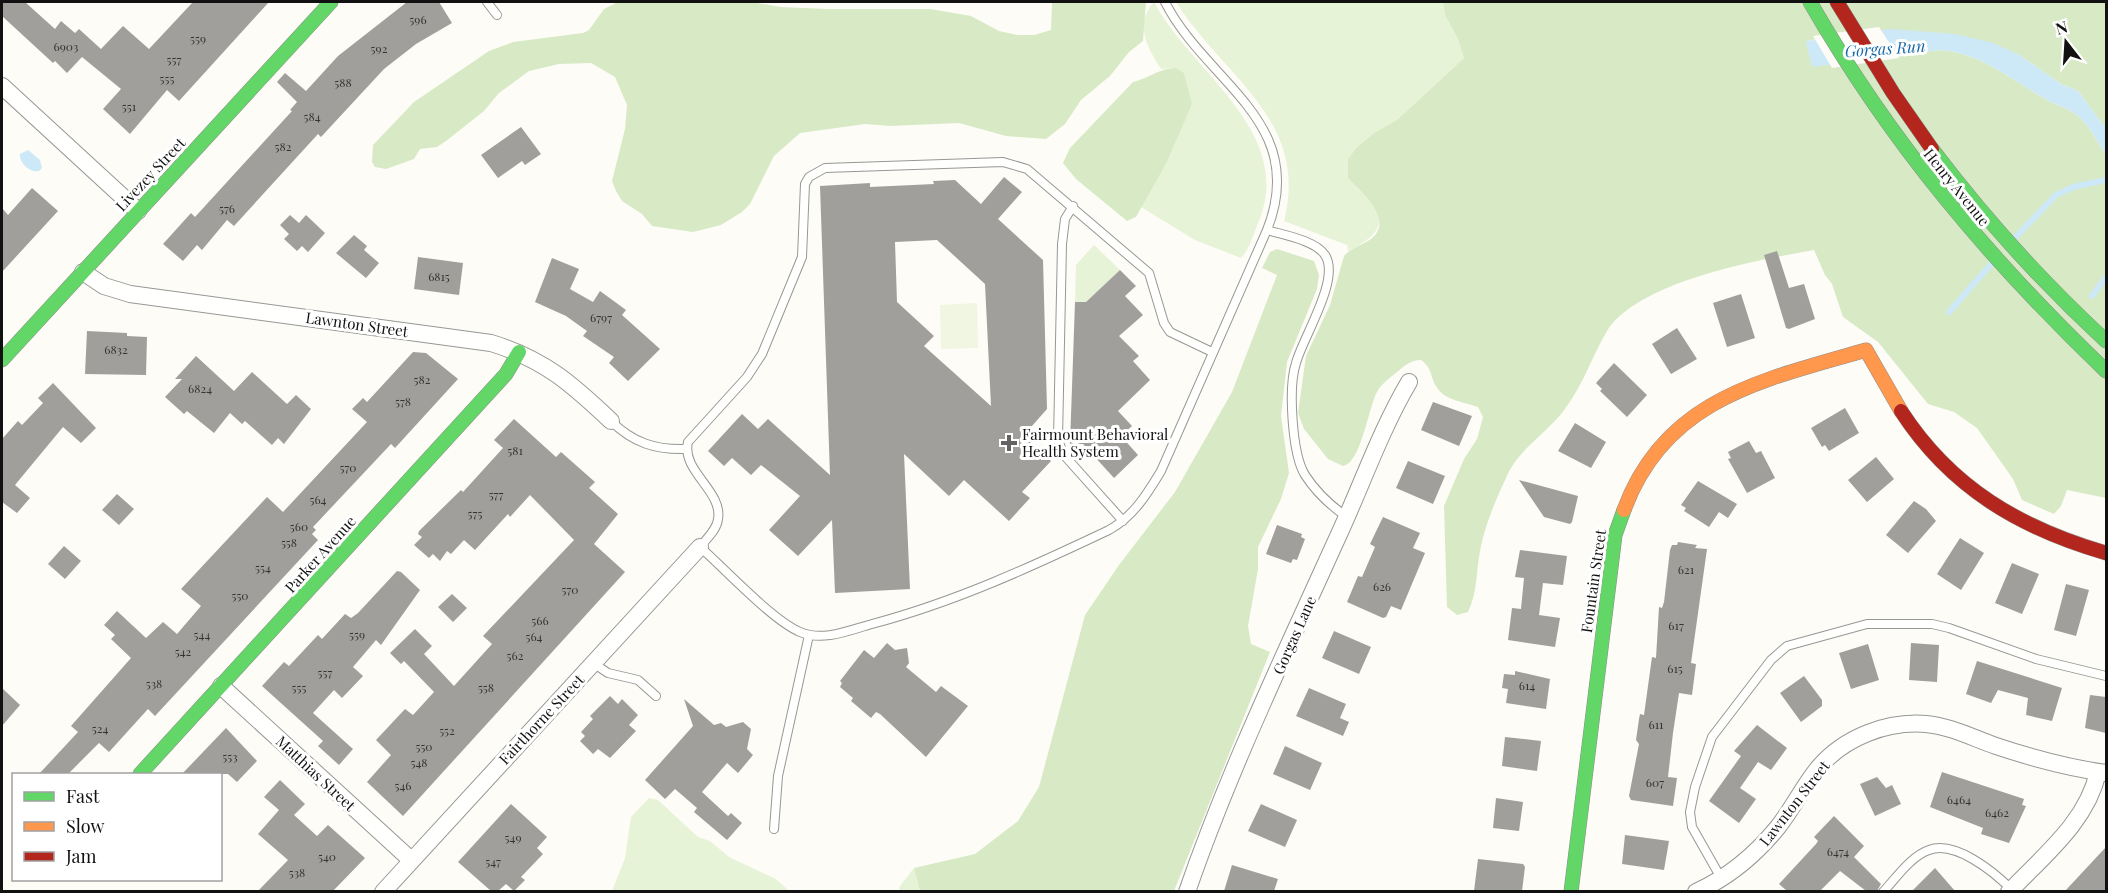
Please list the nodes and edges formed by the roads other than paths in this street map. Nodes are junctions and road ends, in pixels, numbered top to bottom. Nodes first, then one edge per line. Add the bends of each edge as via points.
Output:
1 (339, 2) edge
2 (487, 2) edge
3 (1165, 2) edge
4 (1810, 2) edge
5 (1837, 2) edge
6 (327, 6) edge
7 (497, 15) dead end
8 (2, 86) edge
9 (1073, 206) junction
10 (138, 211) junction
11 (1267, 230) junction
12 (83, 272) junction
13 (2106, 340) edge
14 (519, 352) junction
15 (1212, 352) junction
16 (2, 360) edge
17 (2106, 371) edge
18 (1409, 382) dead end
19 (611, 422) joint
20 (686, 449) junction
21 (1347, 518) junction
22 (1123, 521) junction
23 (700, 547) junction
24 (2106, 553) edge
25 (809, 635) junction
26 (593, 663) junction
27 (2106, 676) edge
28 (221, 686) junction
29 (656, 696) dead end
30 (2102, 772) edge
31 (141, 773) edge
32 (774, 829) dead end
33 (411, 861) junction
34 (1721, 878) junction
35 (2010, 890) edge
36 (382, 891) edge
37 (1187, 891) edge
38 (1571, 891) edge
39 (1696, 891) edge
40 (1883, 891) edge

1 - 6 street, Livezey Street
2 - 7 lane
3 - 11 lane via 1249,107 1270,141 1278,186
4 - 17 street, Henry Avenue via 1869,98 1941,196 2031,299
5 - 13 street, Henry Avenue via 1903,106 1968,193 2031,266
6 - 10 street, Livezey Street
8 - 10 street
9 - 15 lane via 1149,273 1170,332
9 - 20 lane via 1038,176 1015,164 825,168 809,177 803,193 802,257 762,354 747,377 692,436
9 - 22 lane via 1065,219 1062,244 1058,439 1063,454
10 - 12 street, Livezey Street
11 - 15 lane
11 - 21 lane via 1319,248 1328,261 1327,285 1295,363 1292,410 1304,474 1330,505
12 - 14 street, Lawnton Street via 104,286 130,294 468,339
12 - 16 street, Livezey Street
14 - 19 street, Lawnton Street via 562,376
14 - 28 street, Parker Avenue via 506,374
15 - 22 lane via 1161,471 1149,492
18 - 21 street, Gorgas Lane
19 - 20 lane via 626,435 656,448
20 - 23 lane via 718,512 716,525
21 - 37 street, Gorgas Lane via 1224,796
22 - 25 lane via 946,603 832,635
23 - 25 lane via 776,615
23 - 26 street, Fairthorne Street
24 - 38 street, Fountain Street via 2029,526 1952,474 1894,404 1866,350 1725,395 1676,428 1657,447 1634,482 1621,513 1610,562
25 - 32 lane via 778,776
26 - 29 lane via 608,673 638,680
26 - 33 street, Fairthorne Street
27 - 34 lane via 2036,659 1932,624 1867,624 1787,646 1771,660 1712,737 1697,778 1691,801 1692,827
28 - 31 street, Parker Avenue
28 - 33 street, Matthias Street
30 - 34 street, Lawnton Street via 2030,757 1928,724 1892,726 1850,742 1830,756 1768,838
30 - 35 street via 2081,814
33 - 36 street, Fairthorne Street
34 - 39 street, Lawnton Street
35 - 40 lane via 1982,863 1940,848 1917,857

